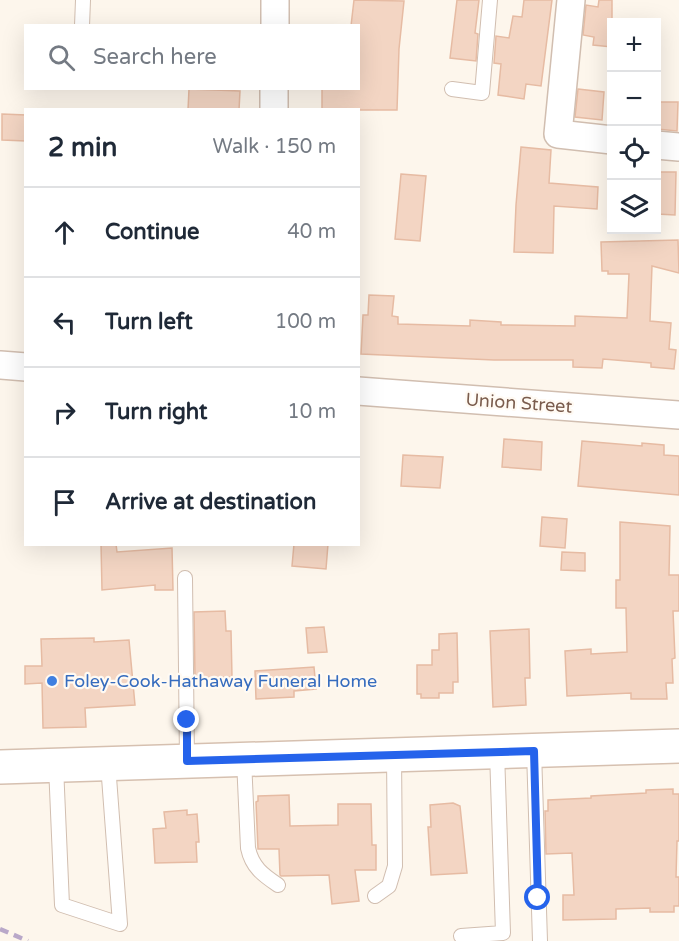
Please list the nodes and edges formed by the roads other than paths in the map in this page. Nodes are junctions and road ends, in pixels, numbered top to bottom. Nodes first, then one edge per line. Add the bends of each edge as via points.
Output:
1 (83, 0) edge
2 (275, 0) edge
3 (490, 0) edge
4 (571, 0) edge
5 (82, 24) edge
6 (275, 24) edge
7 (452, 89) dead end
8 (274, 90) edge
9 (274, 108) edge
10 (607, 139) edge
11 (661, 145) edge
12 (679, 147) edge
13 (0, 365) edge
14 (24, 367) edge
15 (360, 391) edge
16 (679, 415) edge
17 (185, 578) dead end
18 (679, 746) edge
19 (534, 751) junction
20 (497, 752) junction
21 (394, 755) junction
22 (244, 760) junction
23 (187, 761) junction
24 (108, 764) junction
25 (56, 766) junction
26 (0, 767) edge
27 (278, 885) dead end
28 (375, 896) dead end
29 (461, 936) dead end
30 (540, 941) edge

1 - 5 lane
2 - 6 street
3 - 7 lane via 482,93
4 - 10 street via 558,134
8 - 9 street
11 - 12 street
13 - 14 street
15 - 16 street, Union Street
17 - 23 lane
18 - 19 main road
19 - 20 main road
19 - 30 lane
20 - 21 main road
20 - 29 lane via 503,933
21 - 22 main road
21 - 28 lane via 395,866 389,886
22 - 23 main road
22 - 27 lane via 251,860
23 - 24 main road
24 - 25 main road
24 - 25 lane via 120,924 62,905
25 - 26 main road

